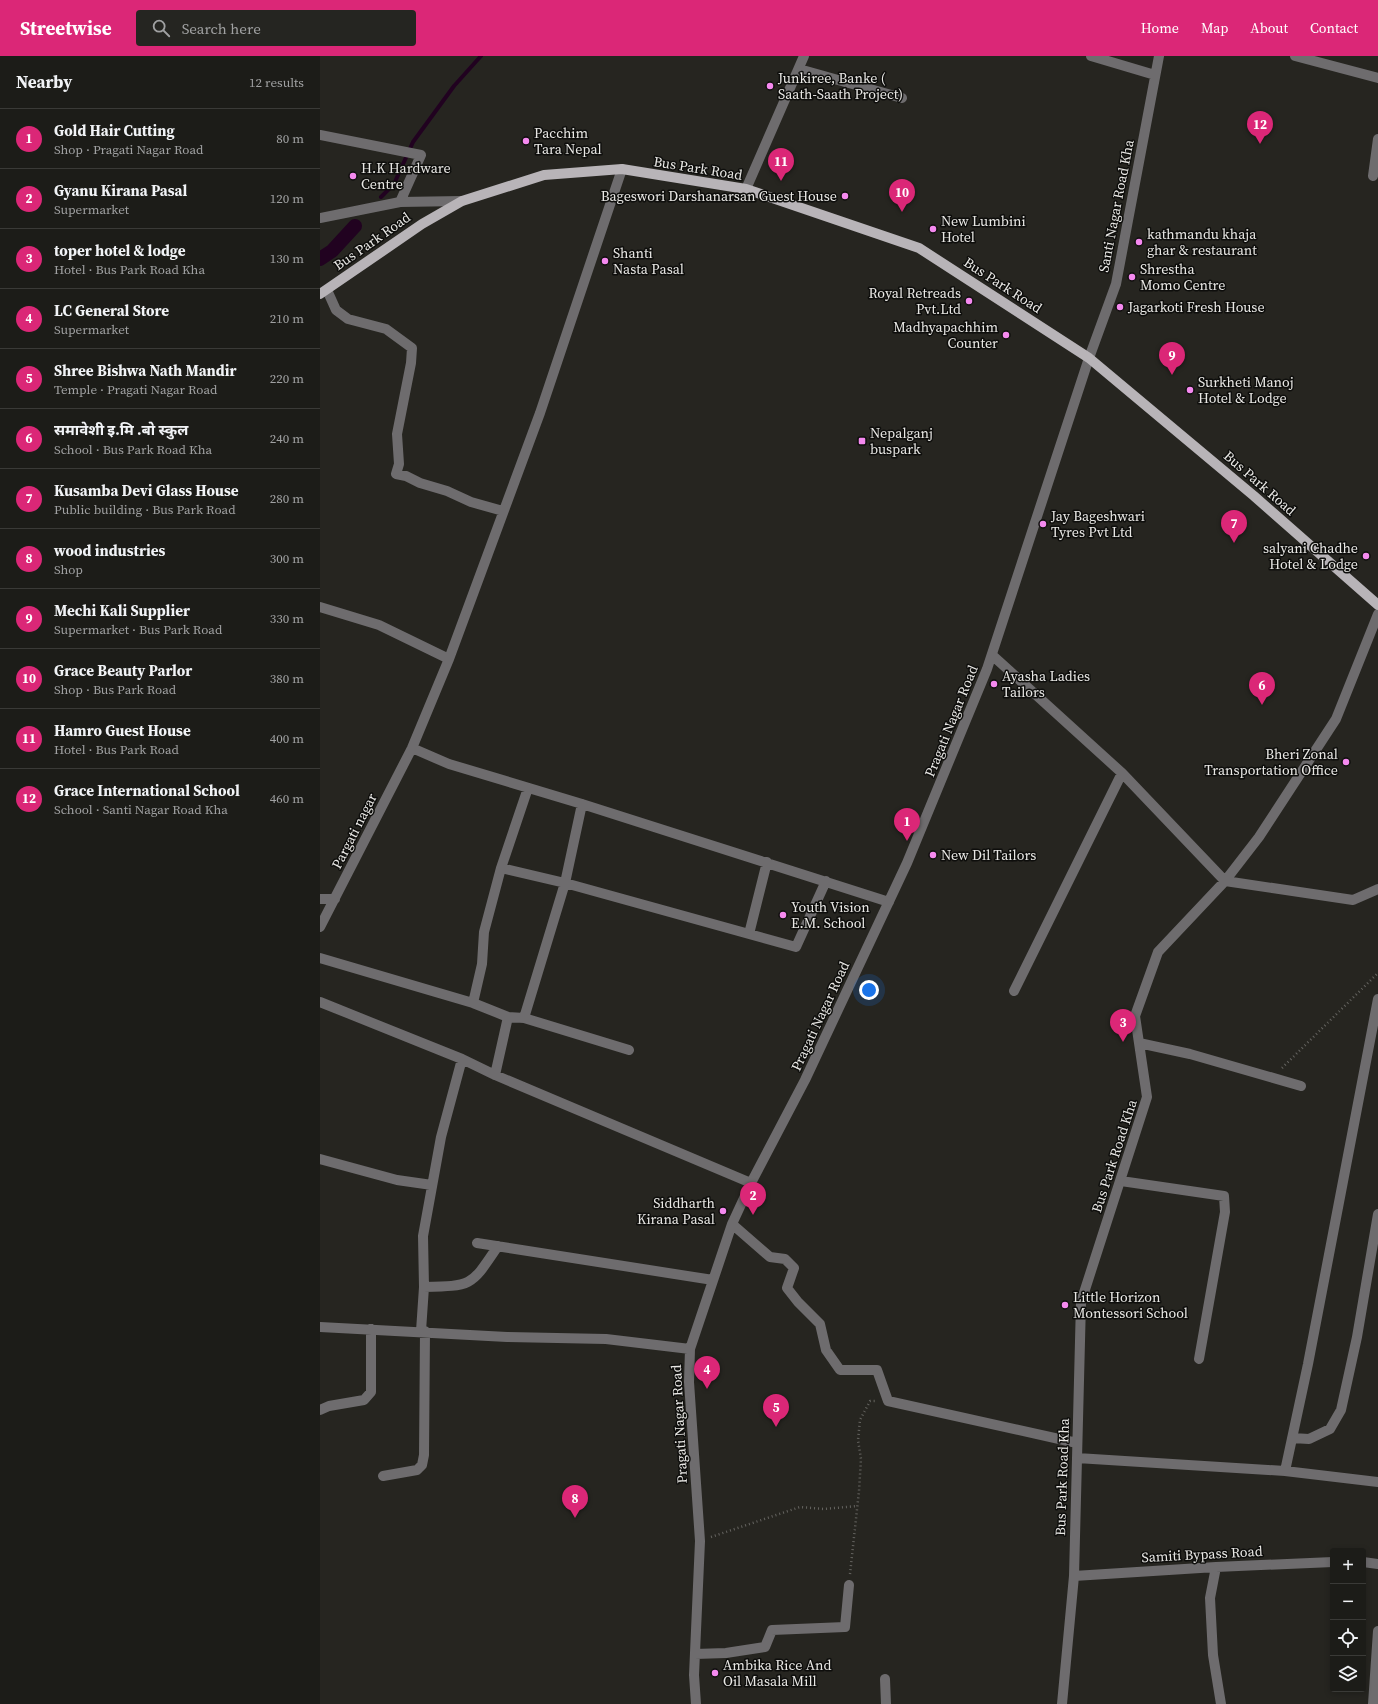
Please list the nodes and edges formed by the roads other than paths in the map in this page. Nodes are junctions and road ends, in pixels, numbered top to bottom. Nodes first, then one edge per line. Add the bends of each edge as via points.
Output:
1 (804, 56) edge
2 (1091, 56) edge
3 (1159, 56) edge
4 (1295, 56) edge
5 (798, 69) junction
6 (1155, 75) junction
7 (1378, 78) edge
8 (902, 98) dead end
9 (320, 135) edge
10 (1378, 139) edge
11 (622, 169) junction
12 (1372, 176) dead end
13 (746, 189) junction
14 (462, 201) junction
15 (400, 202) junction
16 (320, 218) edge
17 (324, 292) edge
18 (1089, 358) junction
19 (504, 511) junction
20 (1378, 605) edge
21 (320, 607) edge
22 (1378, 614) edge
23 (992, 655) junction
24 (449, 659) junction
25 (412, 748) junction
26 (1122, 773) junction
27 (528, 788) junction
28 (582, 804) junction
29 (767, 862) junction
30 (500, 868) junction
31 (826, 881) junction
32 (1225, 881) junction
33 (565, 883) junction
34 (1378, 889) edge
35 (320, 899) edge
36 (335, 899) junction
37 (889, 902) junction
38 (320, 927) edge
39 (749, 934) junction
40 (320, 958) edge
41 (1014, 991) dead end
42 (1378, 999) edge
43 (320, 1002) edge
44 (473, 1003) junction
45 (508, 1017) junction
46 (524, 1018) junction
47 (1139, 1043) junction
48 (629, 1050) dead end
49 (462, 1059) junction
50 (495, 1075) junction
51 (1301, 1086) dead end
52 (320, 1159) edge
53 (1121, 1181) junction
54 (750, 1183) junction
55 (432, 1185) junction
56 (1378, 1214) edge
57 (732, 1224) junction
58 (477, 1243) dead end
59 (498, 1246) junction
60 (713, 1280) junction
61 (424, 1287) junction
62 (320, 1327) edge
63 (371, 1329) junction
64 (423, 1331) junction
65 (690, 1349) junction
66 (1199, 1359) dead end
67 (320, 1410) edge
68 (1292, 1438) junction
69 (1077, 1443) junction
70 (1077, 1458) junction
71 (1285, 1471) junction
72 (383, 1476) dead end
73 (1378, 1482) edge
74 (1330, 1562) edge
75 (1366, 1562) edge
76 (1378, 1564) edge
77 (1216, 1567) junction
78 (1074, 1576) junction
79 (849, 1585) road end
80 (1378, 1630) edge
81 (695, 1654) junction
82 (886, 1679) dead end
83 (696, 1704) edge
84 (886, 1704) edge
85 (1062, 1704) edge
86 (1221, 1704) edge
87 (1373, 1704) edge

1 - 5 street
2 - 6 street
3 - 6 street, Santi Nagar Road Kha
4 - 7 street
5 - 8 street
5 - 13 street
6 - 18 street, Santi Nagar Road Kha via 1116,284
9 - 15 street via 421,155
10 - 12 street
11 - 13 main road, Bus Park Road
11 - 14 main road, Bus Park Road via 544,175
11 - 19 street, Pargati nagar via 540,413
13 - 18 main road, Bus Park Road via 918,248
14 - 15 street
14 - 17 main road, Bus Park Road via 422,224
15 - 16 street
17 - 19 street via 336,310 348,319 386,329 412,348 397,434 399,464 396,474 448,491 471,502
18 - 20 main road, Bus Park Road via 1254,496
18 - 23 street, Pragati Nagar Road
19 - 24 street, Pargati nagar
21 - 24 street via 379,625
22 - 32 street, Bus Park Road Kha via 1336,719 1259,837
23 - 26 street
23 - 37 street, Pragati Nagar Road
24 - 25 street, Pargati nagar
25 - 27 street via 449,764
25 - 36 street, Pargati nagar
26 - 32 street
26 - 41 street
27 - 28 street
27 - 30 street
28 - 29 street
28 - 33 street
29 - 31 street
29 - 39 street
30 - 33 street
30 - 44 street via 484,932 482,964
31 - 37 street
31 - 39 street via 796,947
32 - 34 street via 1353,900
32 - 47 street, Bus Park Road Kha via 1158,952 1135,1016
33 - 39 street
33 - 46 street
35 - 36 street
36 - 38 street, Pargati nagar
37 - 54 street, Pragati Nagar Road via 805,1080
40 - 44 street
42 - 68 street
43 - 49 street
44 - 45 street
45 - 46 street
45 - 50 street
46 - 48 street
47 - 51 street via 1190,1054
47 - 53 street, Bus Park Road Kha via 1147,1097
49 - 50 street
49 - 55 street via 441,1137
50 - 54 street
52 - 55 street via 398,1180
53 - 66 street via 1224,1196 1225,1212
53 - 69 street, Bus Park Road Kha via 1081,1302
54 - 57 street, Pragati Nagar Road
55 - 61 street via 423,1236
56 - 68 street via 1357,1337 1341,1410 1330,1429 1309,1439
57 - 60 street, Pragati Nagar Road
57 - 69 street via 770,1257 784,1259 794,1268 788,1288 820,1324 826,1350 840,1370 877,1370 888,1401
58 - 59 street
59 - 60 street
59 - 61 street via 478,1276 467,1284
60 - 65 street, Pragati Nagar Road
61 - 64 street
62 - 63 street
63 - 64 street
63 - 67 street via 371,1392 364,1400
64 - 65 street via 606,1339
64 - 72 street via 422,1465 417,1470
65 - 81 street, Pragati Nagar Road via 689,1382 700,1541
68 - 71 street
69 - 70 street, Bus Park Road Kha
70 - 71 street
70 - 78 street, Bus Park Road Kha
71 - 73 street
74 - 77 street, Samiti Bypass Road
75 - 76 street
77 - 78 street, Samiti Bypass Road
77 - 86 street via 1210,1598 1213,1656
78 - 85 street, Bus Park Road Kha
79 - 81 street via 845,1628 772,1630 765,1647 726,1653
80 - 87 street
81 - 83 street, Pragati Nagar Road
82 - 84 street

